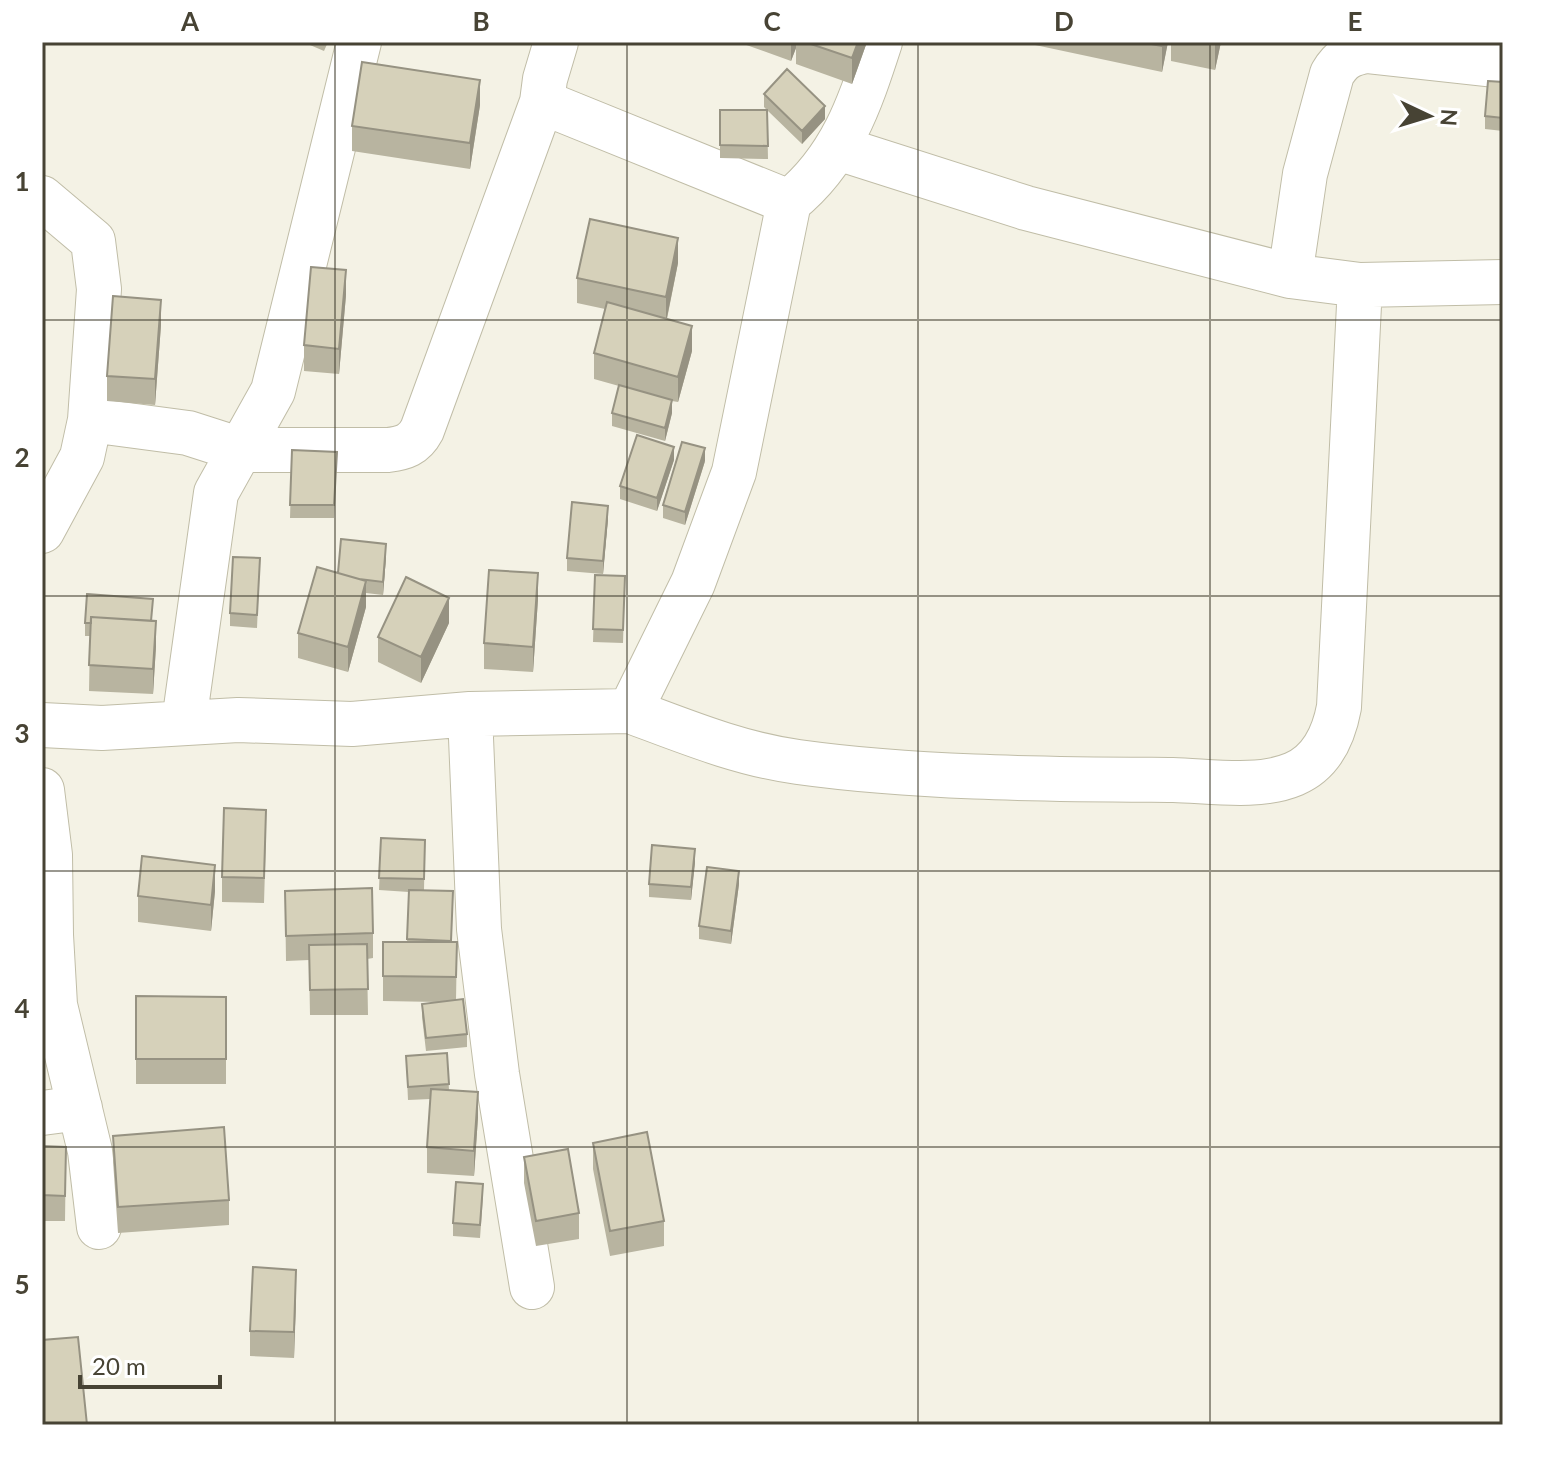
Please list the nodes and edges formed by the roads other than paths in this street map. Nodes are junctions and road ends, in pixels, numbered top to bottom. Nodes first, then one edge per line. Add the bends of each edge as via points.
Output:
1 (359, 42) edge
2 (556, 42) edge
3 (880, 42) edge
4 (1485, 57) edge
5 (542, 102) junction
6 (838, 148) junction
7 (42, 198) edge
8 (789, 202) junction
9 (1290, 276) junction
10 (1503, 282) edge
11 (1360, 285) junction
12 (90, 420) junction
13 (241, 450) junction
14 (42, 531) edge
15 (630, 711) junction
16 (470, 714) junction
17 (184, 722) junction
18 (42, 725) edge
19 (42, 790) edge
20 (47, 936) edge
21 (61, 1111) edge
22 (99, 1227) dead end
23 (532, 1287) dead end

1 - 13 street via 273,391
2 - 5 street
3 - 6 street
4 - 9 street via 1366,51 1341,60 1332,74 1305,174
5 - 8 street
5 - 13 street via 418,439 388,450
6 - 8 street via 811,184
6 - 9 street via 1026,208
7 - 12 street via 93,241 99,289
8 - 15 street via 734,472 693,583
9 - 11 street
10 - 11 street
11 - 15 street via 1339,707 1323,751 1297,773 1249,781 1092,780 796,762 719,744
12 - 13 street via 188,433
12 - 14 street via 82,457
13 - 17 street via 216,493
15 - 16 street
16 - 17 street via 352,724
16 - 23 street via 479,929
17 - 18 street via 102,728
19 - 20 street via 50,855
20 - 21 street
21 - 22 street via 90,1151

